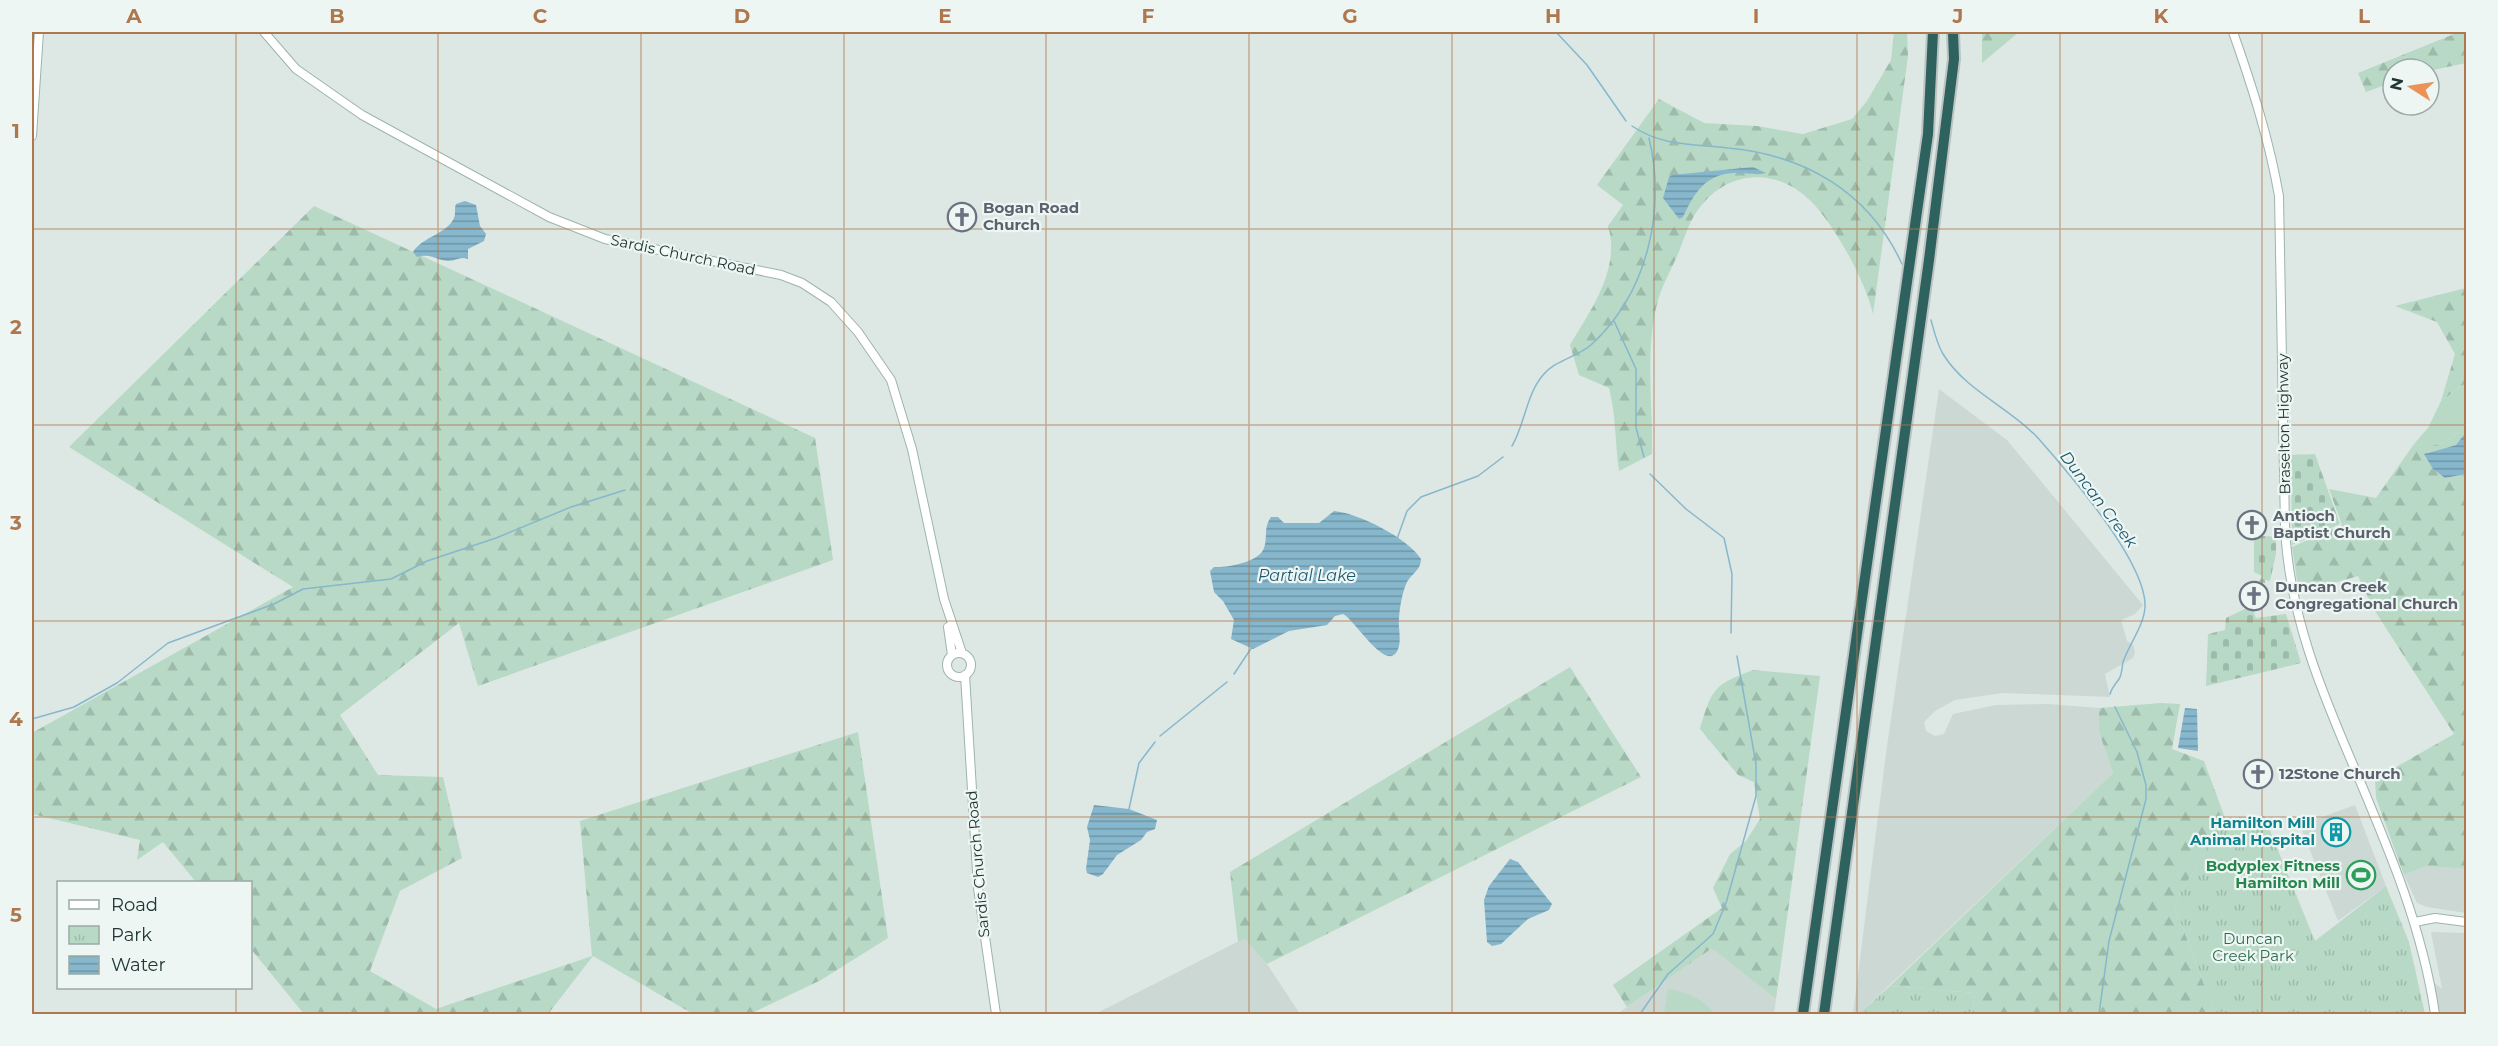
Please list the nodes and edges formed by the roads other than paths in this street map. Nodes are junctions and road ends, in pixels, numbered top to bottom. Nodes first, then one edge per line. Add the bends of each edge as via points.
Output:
1 (39, 32) edge
2 (264, 32) edge
3 (1933, 32) edge
4 (1953, 32) edge
5 (2233, 32) edge
6 (32, 136) edge
7 (944, 599) junction
8 (962, 653) junction
9 (951, 655) junction
10 (961, 676) junction
11 (2415, 922) junction
12 (2466, 922) edge
13 (996, 1014) edge
14 (1803, 1014) edge
15 (1824, 1014) edge
16 (2435, 1014) edge

1 - 6 street
2 - 7 street, Sardis Church Road via 296,69 362,115 549,216 605,239 781,275 831,302 858,332 891,380 912,449
3 - 14 highway via 1928,134
4 - 15 highway via 1954,59 1929,260
5 - 11 street, Braselton Highway via 2255,95 2279,196 2286,537 2294,603 2319,682
7 - 8 street, Sardis Church Road
7 - 9 street, Sardis Church Road
8 - 9 street
8 - 10 street via 971,666
9 - 10 street via 948,669
10 - 13 street, Sardis Church Road via 978,888
11 - 12 street via 2435,918
11 - 16 street, Braselton Highway

